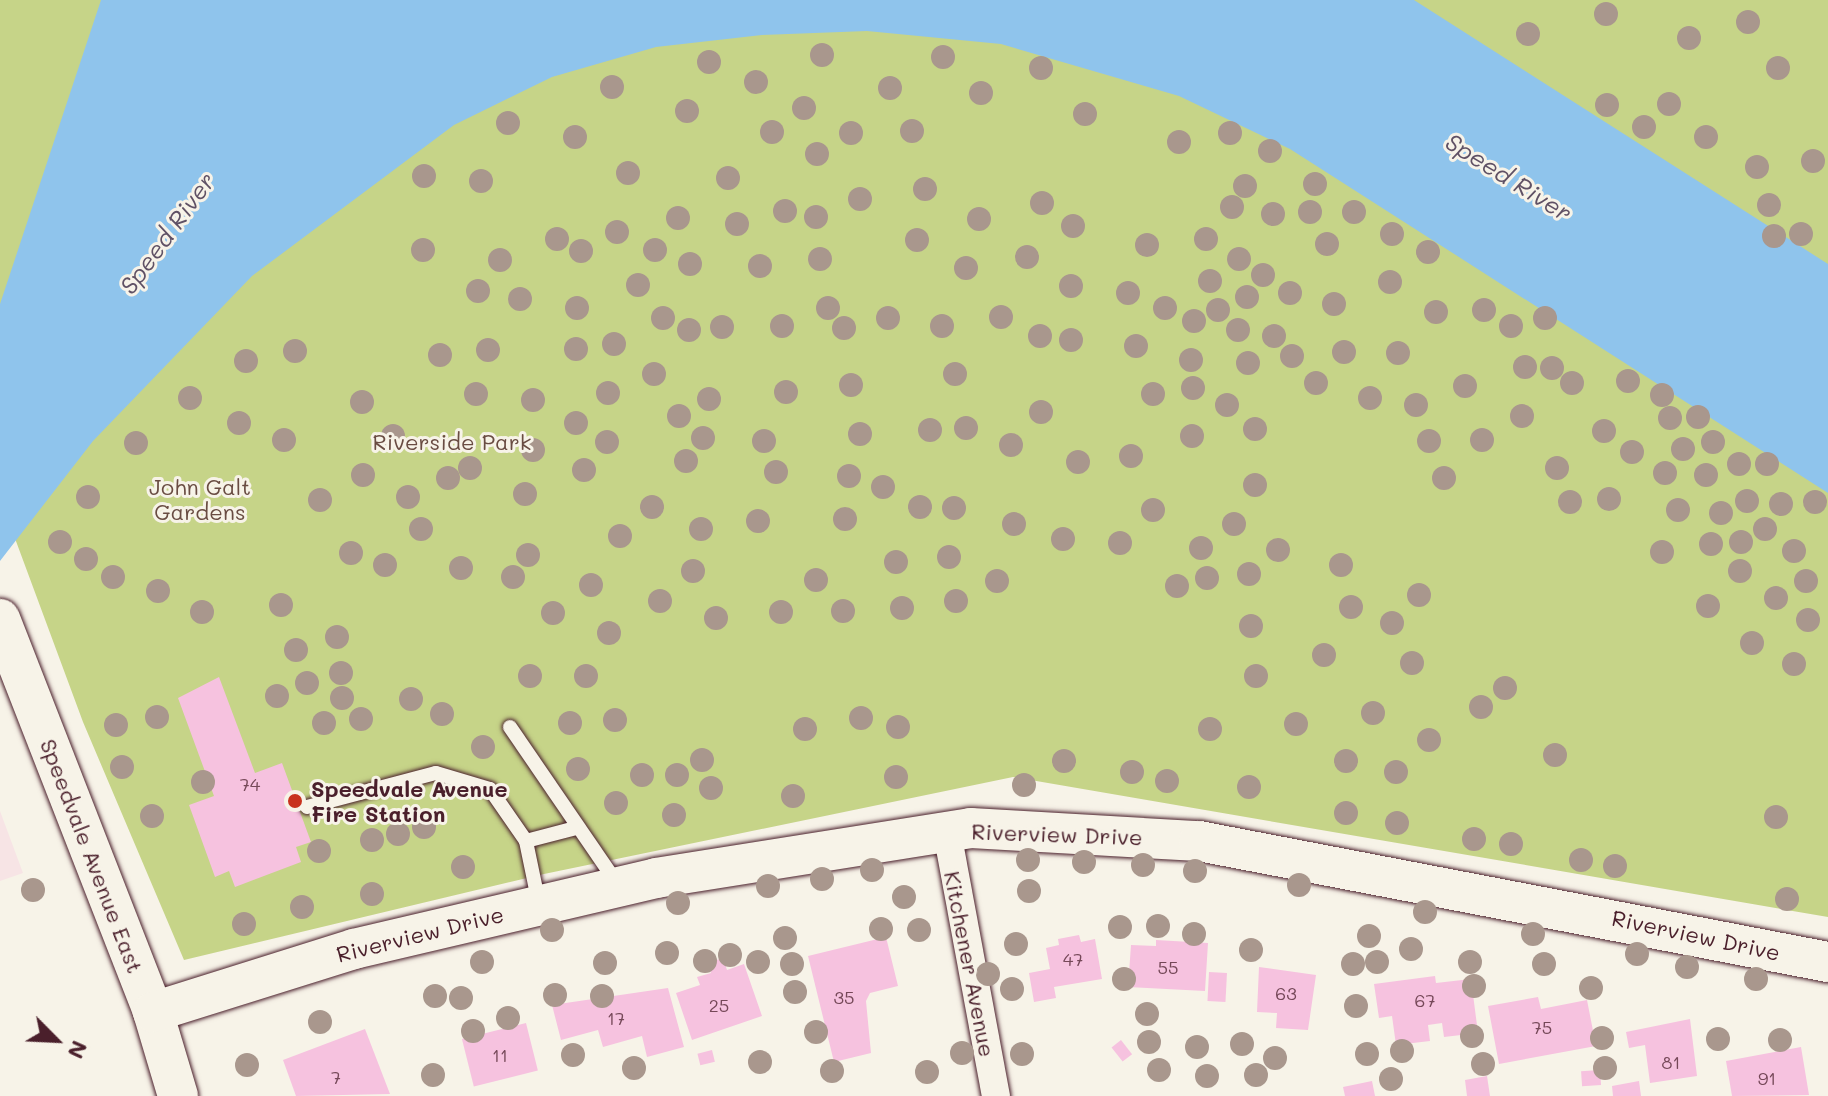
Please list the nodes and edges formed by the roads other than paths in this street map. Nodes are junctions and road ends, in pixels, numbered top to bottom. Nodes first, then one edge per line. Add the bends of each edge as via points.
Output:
1 (0, 619) edge
2 (510, 727) dead end
3 (307, 807) dead end
4 (576, 828) junction
5 (947, 832) junction
6 (526, 841) junction
7 (620, 886) junction
8 (539, 905) junction
9 (1828, 962) edge
10 (153, 1012) junction
11 (178, 1096) edge
12 (996, 1096) edge

1 - 10 street, Speedvale Avenue East
2 - 4 lane
3 - 6 lane via 436,773 467,778 513,813
4 - 6 lane
4 - 7 lane
5 - 7 street, Riverview Drive
5 - 9 street, Riverview Drive via 1199,841
5 - 12 street, Kitchener Avenue
6 - 8 lane
7 - 8 street, Riverview Drive
8 - 10 street, Riverview Drive via 354,949
10 - 11 street, Speedvale Avenue East

